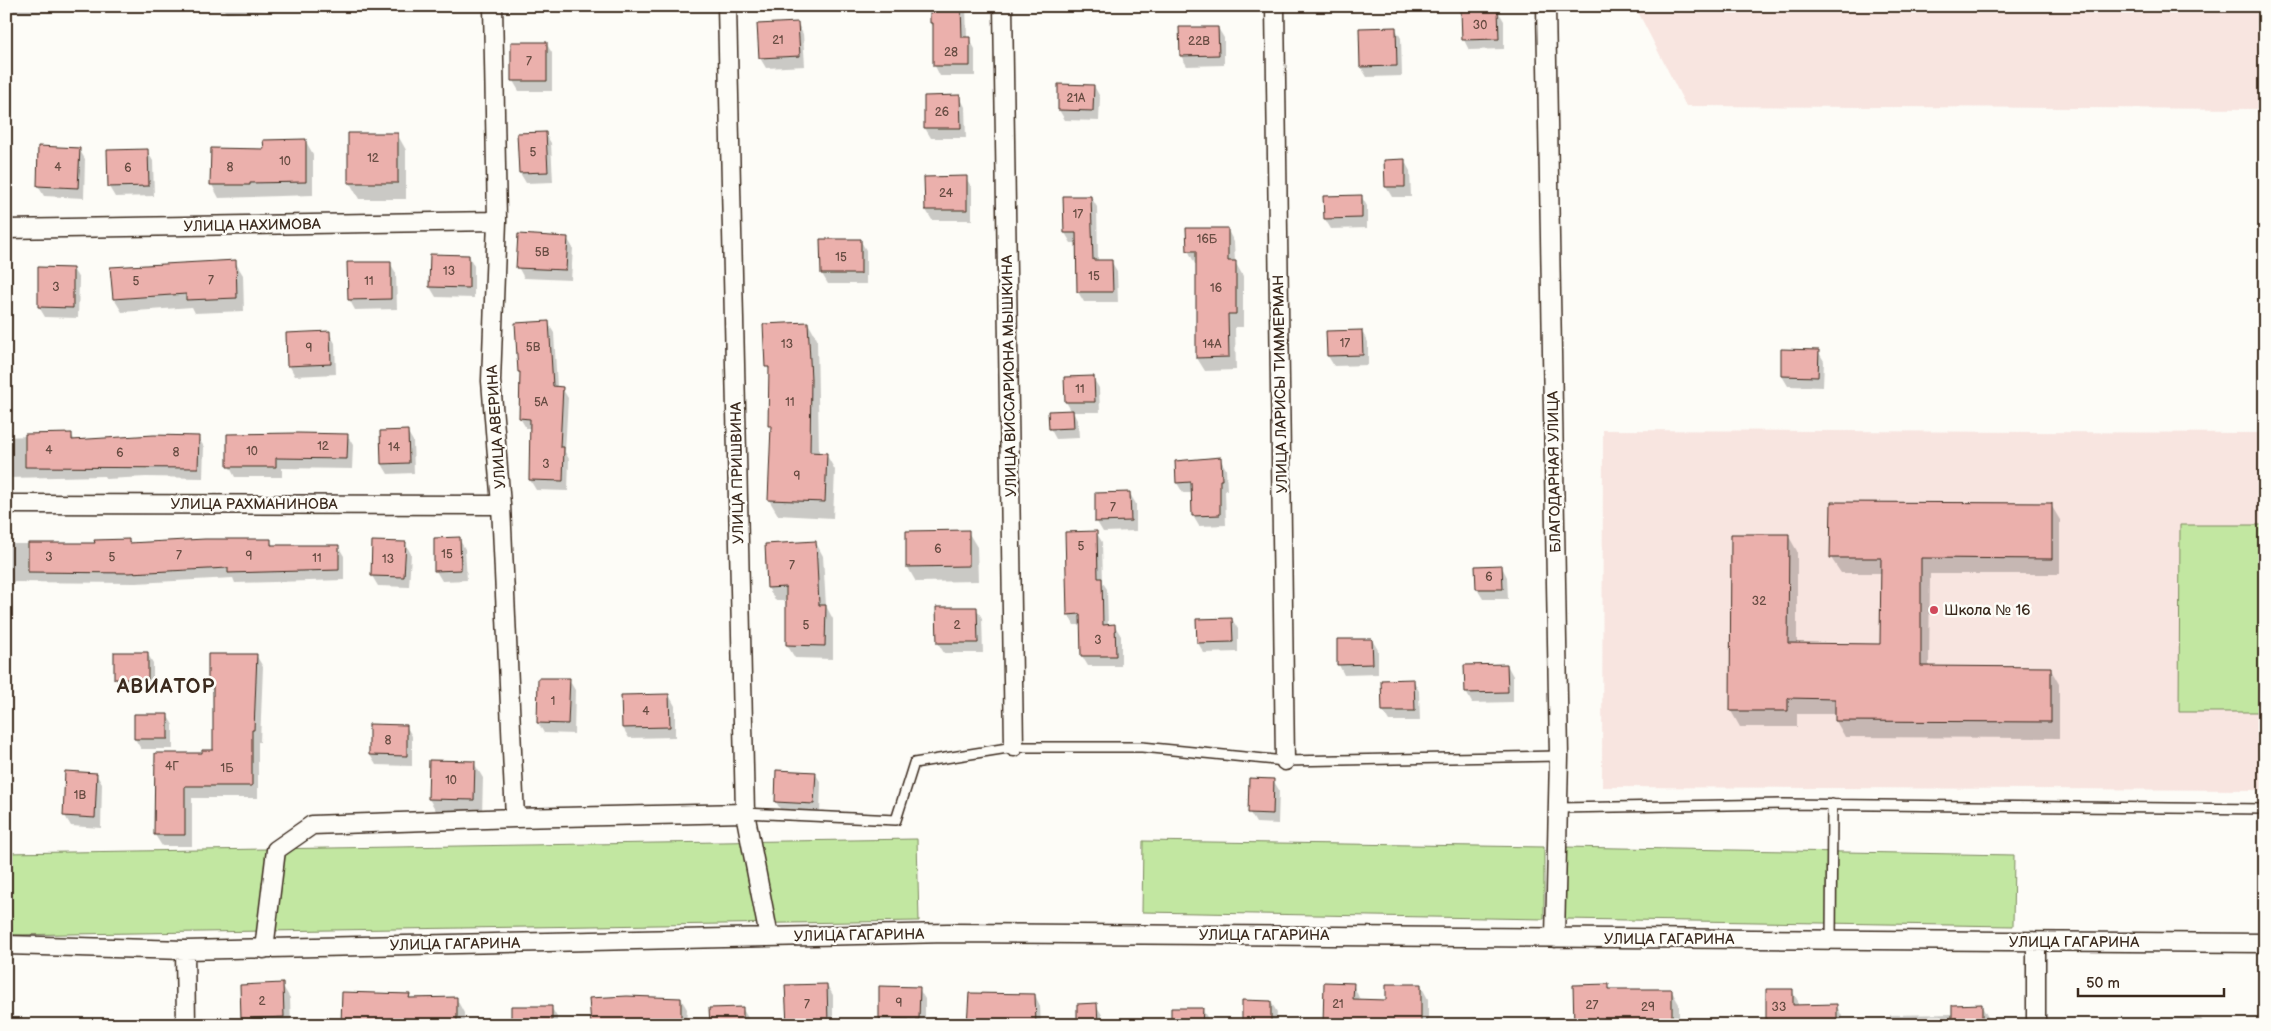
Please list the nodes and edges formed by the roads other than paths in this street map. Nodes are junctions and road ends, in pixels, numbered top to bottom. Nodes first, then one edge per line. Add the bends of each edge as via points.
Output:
1 (493, 6) edge
2 (727, 6) edge
3 (1003, 6) edge
4 (1275, 6) edge
5 (1546, 6) edge
6 (497, 221) junction
7 (6, 229) edge
8 (6, 504) edge
9 (501, 505) junction
10 (1014, 747) junction
11 (1559, 756) junction
12 (1285, 761) junction
13 (1832, 804) junction
14 (1559, 808) junction
15 (2265, 809) edge
16 (745, 814) junction
17 (515, 818) junction
18 (769, 937) junction
19 (1555, 938) junction
20 (1830, 940) junction
21 (2036, 942) junction
22 (2265, 943) edge
23 (6, 945) edge
24 (264, 948) junction
25 (185, 950) junction
26 (186, 1025) edge
27 (2036, 1025) edge

1 - 6 street, УЛИЦА АВЕРИНА
2 - 16 street, УЛИЦА ПРИШВИНА
3 - 10 street, УЛИЦА ВИССАРИОНА МЫШКИНА
4 - 12 street, УЛИЦА ЛАРИСЫ ТИММЕРМАН
5 - 11 street, БЛАГОДАРНАЯ УЛИЦА
6 - 7 street, УЛИЦА НАХИМОВА
6 - 9 street, УЛИЦА АВЕРИНА via 491,381
8 - 9 street, УЛИЦА РАХМАНИНОВА
9 - 17 street, УЛИЦА АВЕРИНА
10 - 12 lane via 1142,747
10 - 16 lane via 914,763 896,820
11 - 12 lane
11 - 14 street, БЛАГОДАРНАЯ УЛИЦА
13 - 14 lane
13 - 15 lane
13 - 20 lane
14 - 19 street, БЛАГОДАРНАЯ УЛИЦА
16 - 17 street
16 - 18 street, УЛИЦА ПРИШВИНА
17 - 24 street via 312,826 276,850
18 - 19 street, УЛИЦА ГАГАРИНА via 948,933
18 - 24 street, УЛИЦА ГАГАРИНА
19 - 20 street, УЛИЦА ГАГАРИНА
20 - 21 street, УЛИЦА ГАГАРИНА
21 - 22 street, УЛИЦА ГАГАРИНА
21 - 27 street
23 - 25 street, УЛИЦА ГАГАРИНА
24 - 25 street, УЛИЦА ГАГАРИНА
25 - 26 street

